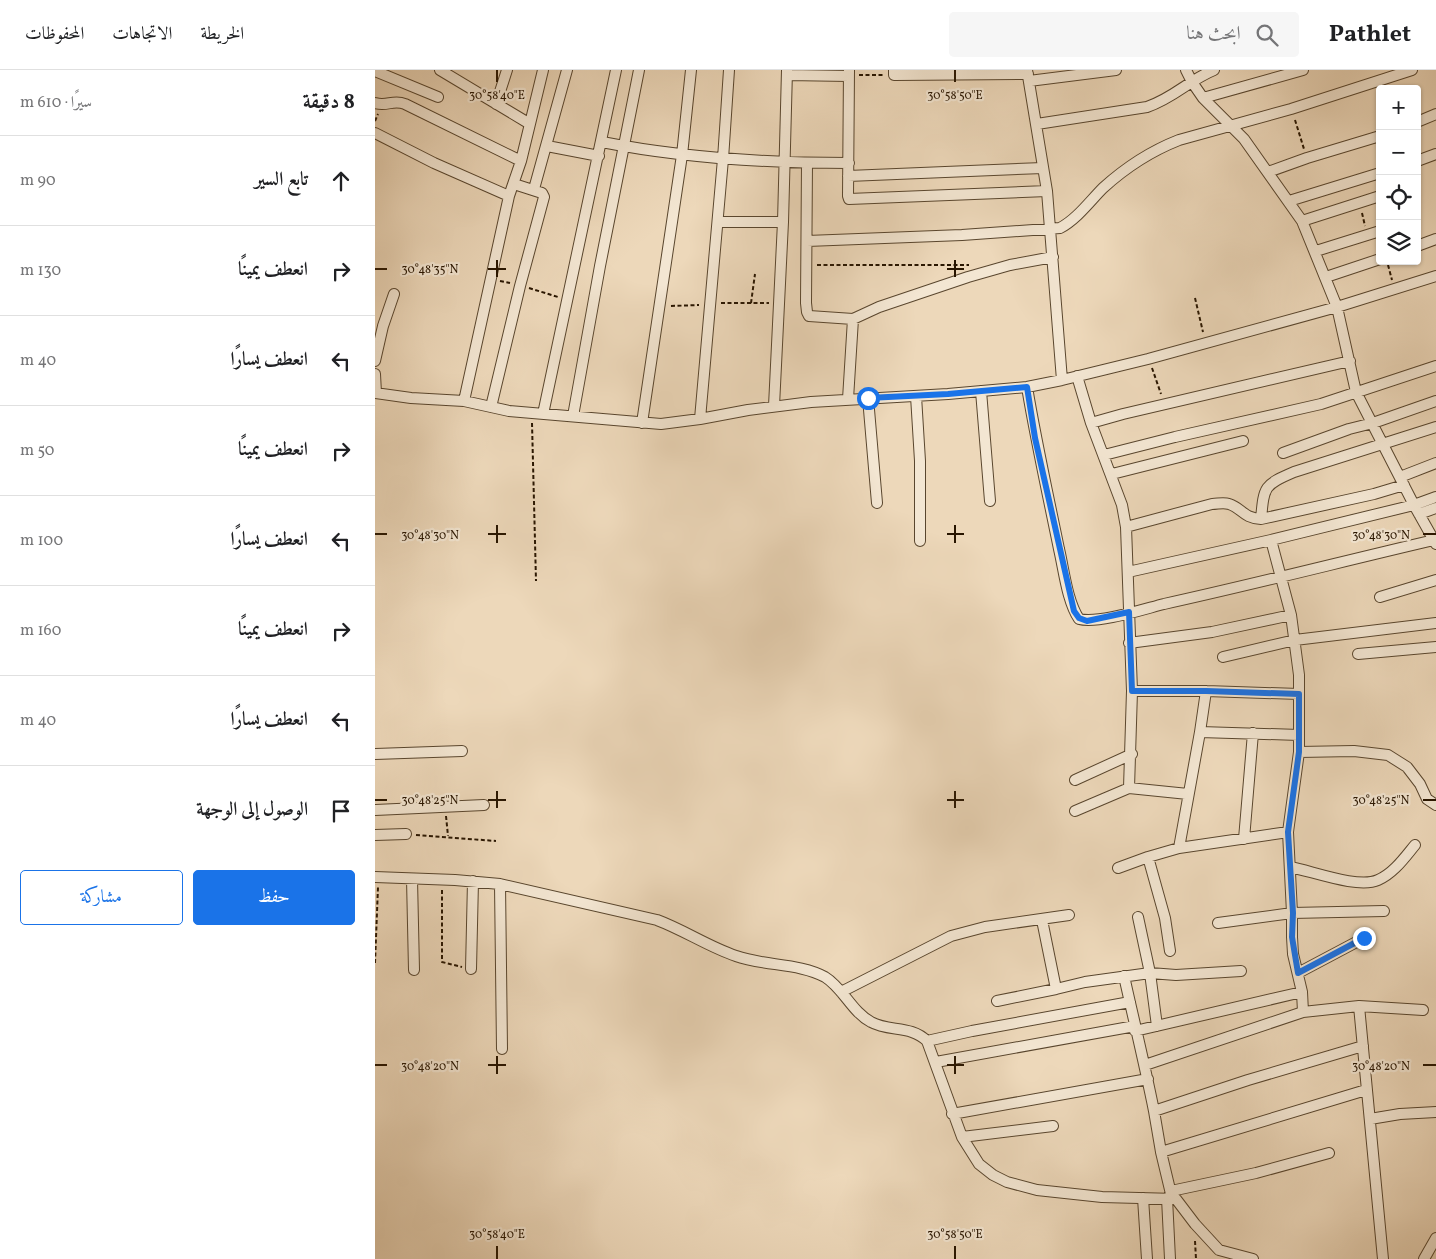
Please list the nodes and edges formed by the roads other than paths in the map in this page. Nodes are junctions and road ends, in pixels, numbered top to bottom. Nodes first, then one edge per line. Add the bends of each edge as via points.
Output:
1 (440, 70) edge
2 (507, 70) edge
3 (543, 70) edge
4 (567, 70) edge
5 (616, 70) edge
6 (639, 70) edge
7 (691, 70) edge
8 (729, 70) edge
9 (1116, 70) edge
10 (1186, 70) edge
11 (1214, 70) edge
12 (1303, 70) edge
13 (1412, 70) edge
14 (375, 71) edge
15 (787, 72) edge
16 (894, 72) edge
17 (939, 72) edge
18 (849, 73) edge
19 (392, 74) edge
20 (1028, 75) edge
21 (1192, 82) junction
22 (439, 97) dead end
23 (1203, 98) junction
24 (375, 103) edge
25 (496, 104) junction
26 (1436, 114) edge
27 (1421, 120) edge
28 (530, 124) junction
29 (1037, 124) junction
30 (1233, 126) junction
31 (375, 133) edge
32 (1376, 137) edge
33 (601, 142) junction
34 (547, 146) junction
35 (624, 147) junction
36 (682, 154) junction
37 (1436, 154) edge
38 (599, 156) junction
39 (723, 159) junction
40 (1421, 159) edge
41 (521, 161) junction
42 (784, 162) junction
43 (807, 163) junction
44 (849, 163) junction
45 (1043, 168) junction
46 (1268, 172) junction
47 (1376, 174) edge
48 (848, 176) junction
49 (514, 184) junction
50 (534, 190) junction
51 (1047, 191) junction
52 (509, 196) junction
53 (1376, 197) edge
54 (1289, 201) junction
55 (1302, 221) junction
56 (717, 222) junction
57 (783, 222) junction
58 (1050, 228) junction
59 (1376, 232) edge
60 (1436, 240) edge
61 (807, 241) junction
62 (1421, 245) edge
63 (1316, 252) junction
64 (1053, 257) junction
65 (1376, 260) edge
66 (1436, 276) edge
67 (1326, 277) junction
68 (394, 294) dead end
69 (1337, 306) junction
70 (853, 319) junction
71 (375, 361) edge
72 (1350, 361) junction
73 (1436, 366) edge
74 (375, 374) edge
75 (1077, 376) junction
76 (1063, 380) junction
77 (1027, 387) junction
78 (981, 391) junction
79 (1356, 392) junction
80 (375, 393) edge
81 (916, 396) junction
82 (868, 398) junction
83 (848, 399) junction
84 (464, 401) junction
85 (1436, 402) edge
86 (775, 406) junction
87 (491, 407) junction
88 (543, 414) junction
89 (573, 416) junction
90 (700, 420) junction
91 (643, 423) junction
92 (1091, 423) junction
93 (1373, 423) junction
94 (1436, 426) edge
95 (1243, 442) dead end
96 (1383, 445) junction
97 (1283, 453) dead end
98 (1104, 456) junction
99 (1436, 463) edge
100 (1112, 474) junction
101 (1402, 481) junction
102 (1436, 497) edge
103 (990, 501) dead end
104 (877, 503) dead end
105 (1436, 508) edge
106 (1417, 509) junction
107 (1261, 519) junction
108 (1126, 527) junction
109 (1434, 536) edge
110 (1271, 540) junction
111 (920, 541) dead end
112 (1128, 572) junction
113 (1282, 577) junction
114 (1436, 580) edge
115 (1380, 597) dead end
116 (1129, 612) junction
117 (1291, 616) junction
118 (1436, 623) edge
119 (1295, 640) junction
120 (1129, 643) junction
121 (1436, 648) edge
122 (1357, 654) dead end
123 (1223, 657) dead end
124 (1132, 691) junction
125 (1206, 691) junction
126 (1299, 694) junction
127 (1200, 732) junction
128 (1253, 733) junction
129 (1299, 735) junction
130 (462, 751) dead end
131 (1299, 752) junction
132 (375, 754) edge
133 (1132, 754) junction
134 (1075, 780) dead end
135 (1129, 788) junction
136 (1188, 794) junction
137 (483, 804) dead end
138 (1436, 804) edge
139 (375, 810) edge
140 (1075, 811) dead end
141 (1288, 832) junction
142 (407, 834) road end
143 (375, 835) edge
144 (1244, 839) junction
145 (1415, 845) dead end
146 (1179, 848) junction
147 (1148, 857) junction
148 (1290, 867) junction
149 (1118, 868) dead end
150 (377, 877) edge
151 (412, 879) junction
152 (473, 881) junction
153 (500, 884) junction
154 (1384, 911) dead end
155 (1293, 913) junction
156 (1069, 915) dead end
157 (1138, 917) dead end
158 (1042, 920) junction
159 (1218, 924) dead end
160 (1364, 938) dead end
161 (1170, 951) dead end
162 (471, 969) road end
163 (414, 970) dead end
164 (1241, 971) dead end
165 (1150, 973) junction
166 (1298, 973) junction
167 (1124, 976) junction
168 (1056, 989) junction
169 (841, 992) junction
170 (1302, 992) junction
171 (997, 1001) dead end
172 (1130, 1002) junction
173 (1359, 1006) junction
174 (1423, 1010) dead end
175 (1303, 1012) junction
176 (1157, 1026) junction
177 (1135, 1029) junction
178 (927, 1041) junction
179 (1363, 1046) junction
180 (502, 1050) dead end
181 (936, 1062) junction
182 (1145, 1065) junction
183 (1148, 1079) junction
184 (1366, 1090) junction
185 (1154, 1111) junction
186 (1436, 1112) edge
187 (952, 1114) junction
188 (1370, 1119) junction
189 (1053, 1126) dead end
190 (962, 1137) junction
191 (1161, 1152) junction
192 (1329, 1154) dead end
193 (1170, 1196) junction
194 (1143, 1198) junction
195 (1436, 1238) edge
196 (1219, 1254) edge
197 (1147, 1259) edge
198 (1170, 1259) edge
199 (1253, 1259) edge
200 (1383, 1259) edge
201 (1424, 1259) edge

1 - 25 street
2 - 25 street
3 - 28 street
4 - 34 street
5 - 33 street
6 - 35 street
7 - 36 street
8 - 39 street
9 - 20 street
10 - 21 street
11 - 21 street
12 - 23 street
13 - 30 street
14 - 19 street
15 - 18 street
15 - 42 street
16 - 17 street
17 - 20 street
18 - 44 street
19 - 22 street
20 - 29 street
21 - 23 street
21 - 29 street via 1163,102
23 - 30 street
24 - 41 street via 383,105 398,101
25 - 28 street
26 - 27 street
28 - 41 street
29 - 45 street
30 - 46 street
30 - 58 street via 1179,140 1133,164 1068,223 1060,228
31 - 52 street
32 - 46 street
33 - 35 street
33 - 38 street
34 - 38 street
34 - 50 street
35 - 36 street
35 - 89 street
36 - 39 street
36 - 91 street
37 - 40 street
38 - 88 street
39 - 42 street
39 - 56 street
41 - 49 street
42 - 43 street
42 - 57 street
43 - 44 street
43 - 61 street
44 - 48 street
45 - 48 street
45 - 51 street
46 - 54 street
47 - 54 street
48 - 51 street via 849,200
49 - 50 street
49 - 52 street
50 - 87 street via 543,193 544,197
51 - 58 street
52 - 84 street
53 - 55 street
54 - 55 street
55 - 63 street
56 - 57 street
56 - 90 street
57 - 86 street
58 - 61 street
58 - 64 street
59 - 63 street
60 - 62 street
61 - 70 street via 808,314
63 - 67 street
64 - 70 street via 988,271 884,305
64 - 76 street
65 - 67 street
66 - 69 street
67 - 69 street
68 - 71 street
69 - 72 street
69 - 75 street
70 - 83 street
72 - 79 street
72 - 92 street
73 - 79 street
74 - 80 street
75 - 76 street
75 - 92 street
76 - 77 street
77 - 78 street
77 - 116 street via 1037,448 1074,611 1087,621
78 - 81 street
78 - 103 street
79 - 93 street
79 - 98 street via 1297,410
80 - 84 street
81 - 82 street
81 - 111 street
82 - 83 street
82 - 104 street
83 - 86 street
84 - 87 street
85 - 93 street
86 - 90 street
87 - 88 street
88 - 89 street
89 - 91 street
90 - 91 street
92 - 98 street
93 - 96 street
93 - 97 street
94 - 96 street
95 - 100 street
96 - 101 street
96 - 107 street via 1295,472 1272,483 1263,494
98 - 100 street
99 - 101 street
100 - 108 street
101 - 106 street
101 - 107 street via 1365,496
102 - 106 street
105 - 106 street
106 - 109 street
106 - 110 street
107 - 108 street via 1245,515 1225,503
108 - 112 street
109 - 113 street
110 - 112 street
110 - 113 street
112 - 116 street
113 - 116 street
113 - 117 street
114 - 115 street
116 - 120 street
117 - 119 street
117 - 120 street via 1193,635
118 - 119 street
119 - 123 street
119 - 126 street
120 - 124 street
121 - 122 street
124 - 125 street
124 - 133 street
125 - 126 street
125 - 127 street
126 - 129 street
127 - 128 street
127 - 136 street
128 - 129 street
128 - 144 street
129 - 131 street
130 - 132 street
131 - 138 street via 1354,751 1388,755 1407,767 1427,799
131 - 141 street
133 - 134 street
133 - 135 street
135 - 136 street
135 - 140 street
136 - 146 street
137 - 139 street
141 - 144 street
141 - 148 street
142 - 143 street
144 - 146 street
145 - 148 street via 1399,864 1374,881 1354,882
146 - 147 street
147 - 149 street
147 - 161 street via 1165,918
148 - 155 street
150 - 151 street
151 - 152 street
151 - 163 street
152 - 153 street
152 - 162 street
153 - 169 street via 657,920 739,957 817,974
153 - 180 street
154 - 155 street
155 - 159 street
155 - 166 street via 1292,937
156 - 158 street
157 - 165 street
158 - 168 street
158 - 169 street via 951,936
160 - 166 street
164 - 165 street via 1176,975
165 - 167 street
165 - 176 street
166 - 170 street
167 - 168 street
167 - 172 street
168 - 171 street
169 - 178 street via 871,1022 910,1031
170 - 175 street
170 - 176 street
172 - 177 street
172 - 178 street
173 - 174 street
173 - 175 street
173 - 179 street
175 - 182 street
176 - 177 street
177 - 181 street
177 - 182 street
178 - 181 street
179 - 184 street
179 - 185 street
181 - 187 street
182 - 183 street
183 - 185 street
183 - 187 street
184 - 188 street
184 - 191 street
185 - 191 street
186 - 188 street
187 - 190 street
188 - 200 street
189 - 190 street
190 - 194 street via 979,1164 1007,1182 1037,1190
191 - 193 street
192 - 193 street
193 - 194 street
193 - 196 street via 1181,1203
193 - 198 street
194 - 197 street
195 - 201 street
196 - 199 street

